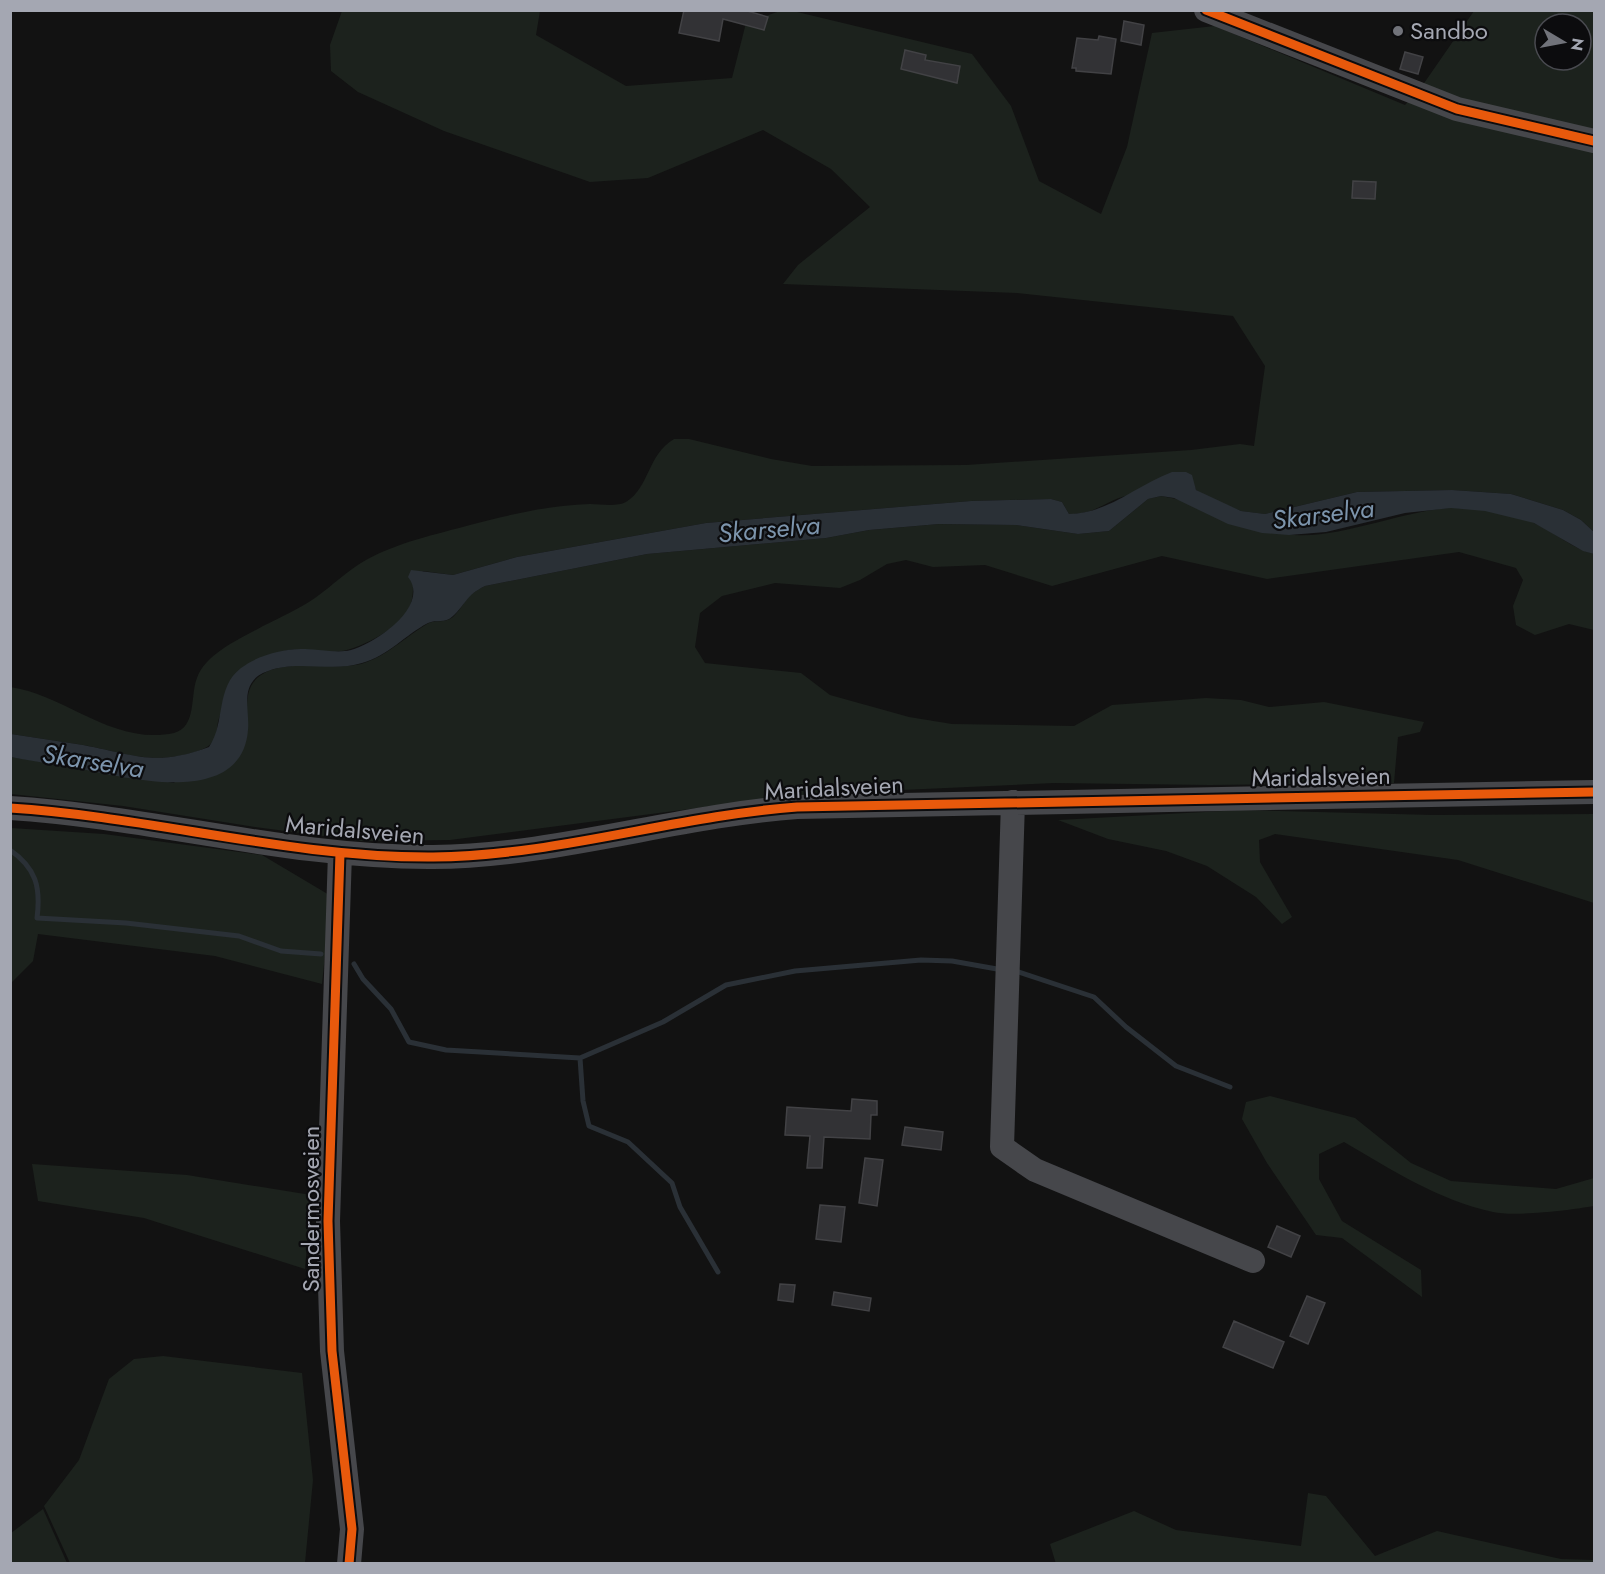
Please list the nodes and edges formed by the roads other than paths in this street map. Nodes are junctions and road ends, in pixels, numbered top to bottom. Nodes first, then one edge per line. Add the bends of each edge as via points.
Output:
1 (1206, 10) edge
2 (1594, 141) edge
3 (1594, 792) edge
4 (1013, 802) junction
5 (10, 808) edge
6 (340, 853) junction
7 (1253, 1261) dead end
8 (349, 1563) edge

1 - 2 street via 1457,109
3 - 4 street, Maridalsveien
4 - 6 street, Maridalsveien via 776,809 461,856
4 - 7 street via 1002,1147 1035,1170
5 - 6 street, Maridalsveien via 121,819
6 - 8 street, Sandermosveien via 328,1221 332,1351 352,1529

